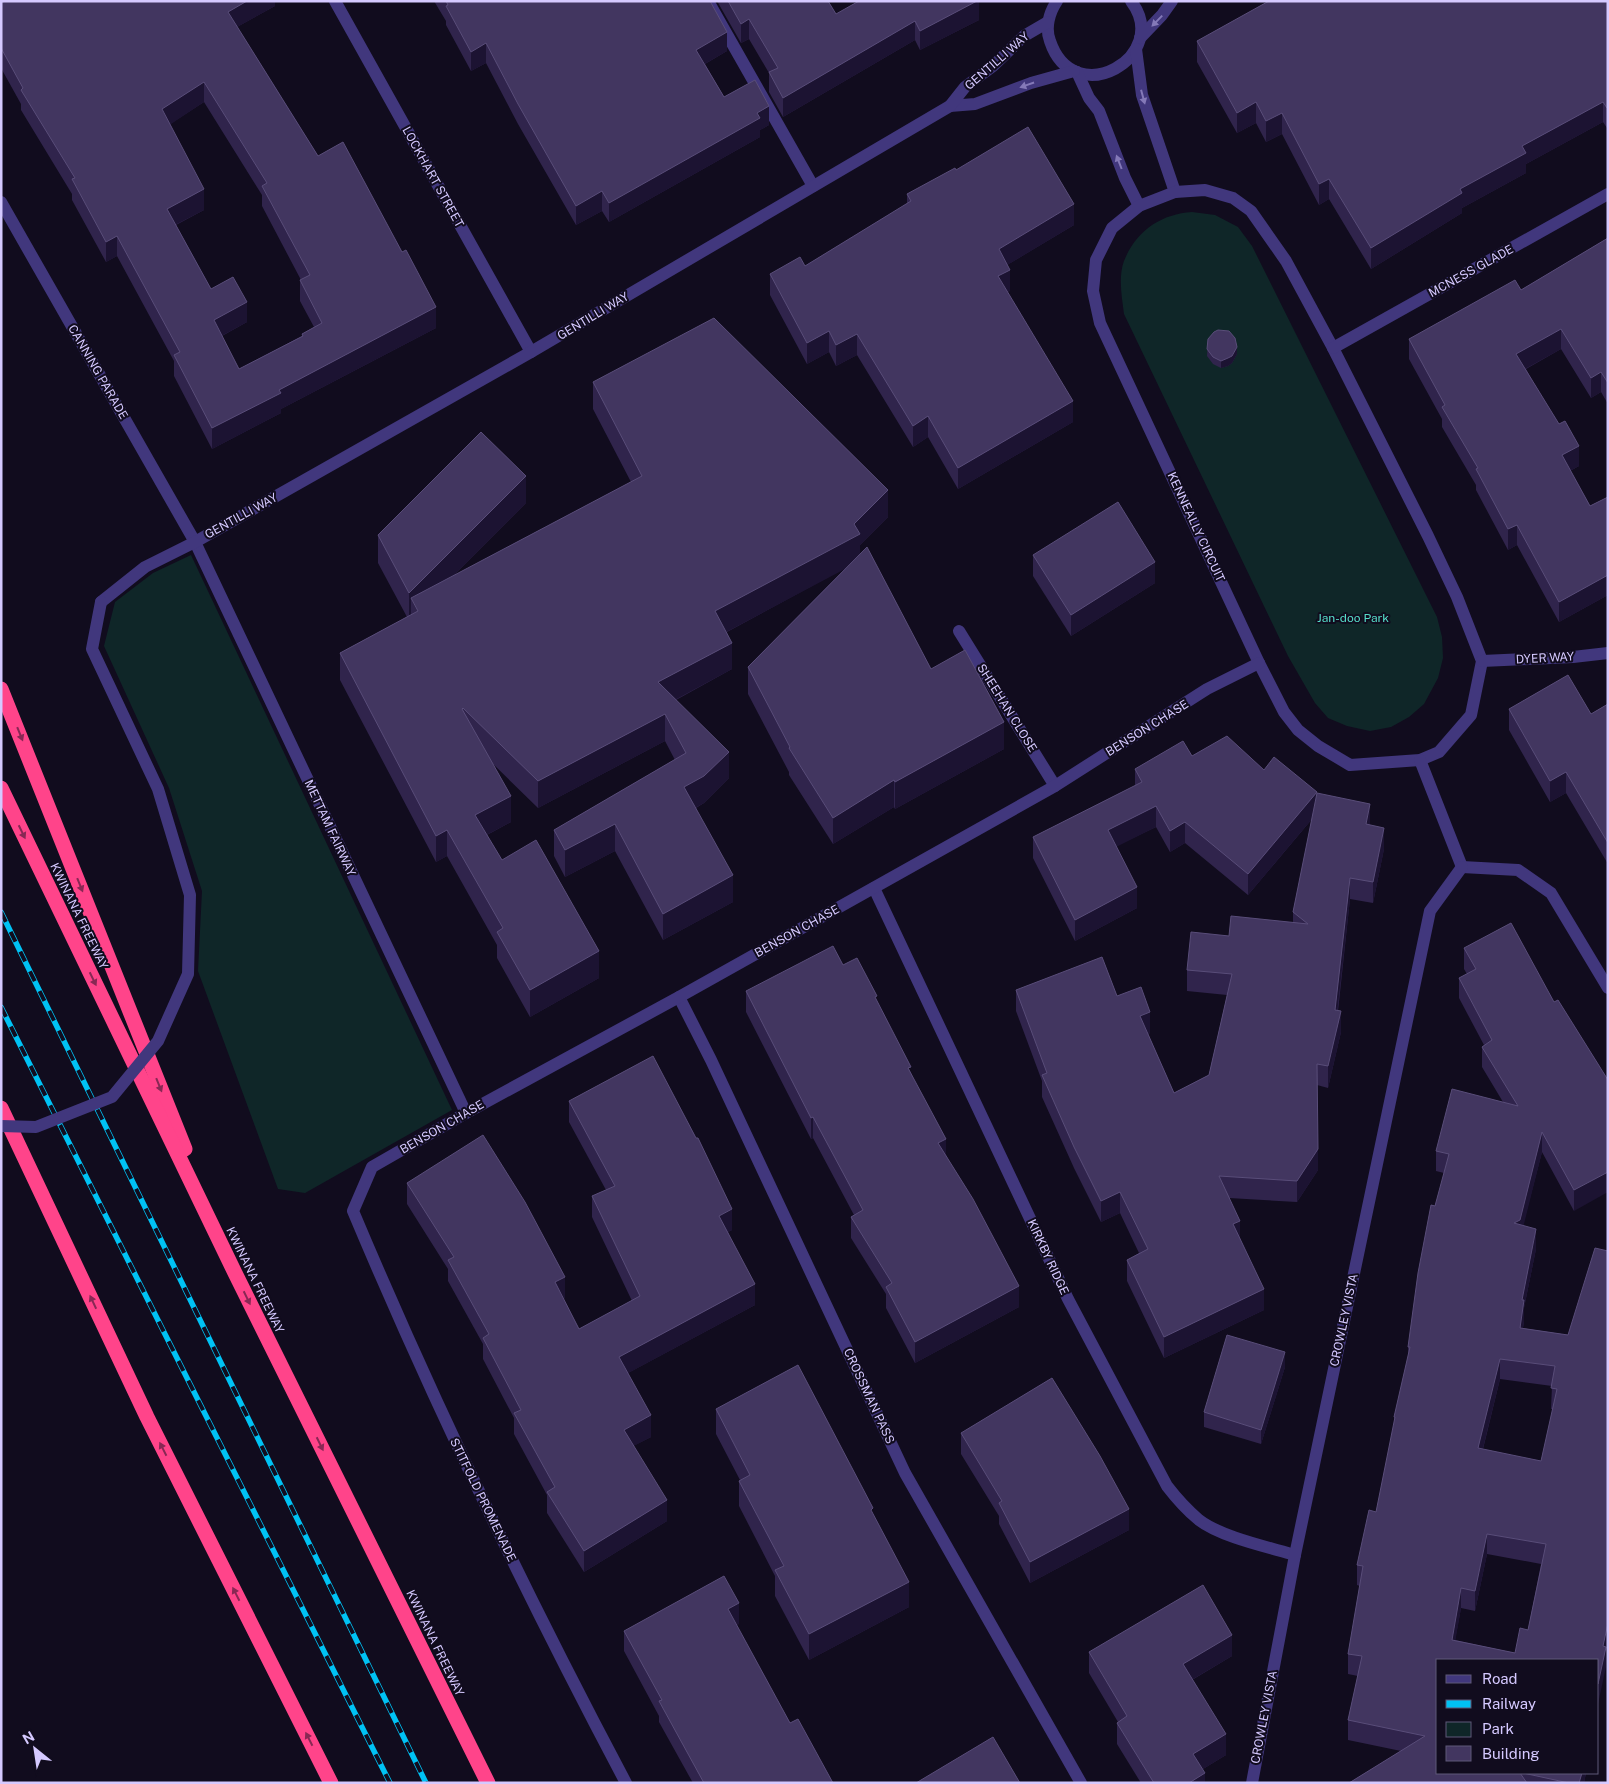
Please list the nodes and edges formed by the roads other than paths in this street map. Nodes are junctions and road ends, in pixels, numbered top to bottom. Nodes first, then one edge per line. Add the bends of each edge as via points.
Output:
1 (335, 1) edge
2 (708, 1) edge
3 (1046, 1) edge
4 (1057, 1) edge
5 (1131, 1) edge
6 (1172, 1) edge
7 (1049, 19) junction
8 (1138, 44) junction
9 (1075, 71) junction
10 (950, 106) junction
11 (813, 186) junction
12 (1175, 192) junction
13 (1608, 194) edge
14 (1, 202) edge
15 (1140, 206) junction
16 (1333, 348) junction
17 (531, 352) junction
18 (195, 542) junction
19 (958, 631) dead end
20 (1608, 653) edge
21 (1482, 660) junction
22 (1259, 663) junction
23 (1, 689) edge
24 (1420, 760) junction
25 (1055, 786) junction
26 (1, 788) edge
27 (1462, 867) junction
28 (874, 888) junction
29 (1608, 988) edge
30 (679, 997) junction
31 (1, 1108) edge
32 (466, 1113) junction
33 (1, 1126) edge
34 (353, 1211) joint
35 (235, 1273) junction
36 (1295, 1555) junction
37 (331, 1783) edge
38 (488, 1783) edge
39 (626, 1783) edge
40 (1081, 1783) edge
41 (1252, 1783) edge

1 - 17 street, LOCKHART STREET
2 - 11 street
3 - 7 street
4 - 7 street
5 - 8 street via 1139,16
6 -> 8 street
7 - 9 street via 1048,36 1053,50
7 - 10 street, GENTILLI WAY via 1024,36 965,87
8 - 9 street via 1128,60 1117,69 1104,74
8 -> 12 street via 1142,95
9 -> 10 street, GENTILLI WAY via 975,104
15 -> 9 street via 1125,178 1099,111
10 - 11 street, GENTILLI WAY
11 - 17 street, GENTILLI WAY
12 - 15 street, KENNEALLY CIRCUIT
12 - 16 street, KENNEALLY CIRCUIT via 1205,190 1233,198 1251,211 1286,261
13 - 16 street, MCNESS GLADE
14 - 18 street, CANNING PARADE
15 - 22 street, KENNEALLY CIRCUIT via 1112,228 1096,260 1094,291 1100,323
16 - 21 street, KENNEALLY CIRCUIT via 1458,597
17 - 18 street, GENTILLI WAY
18 - 32 street, METTAM FAIRWAY
18 - 33 street, GENTILLI WAY, bridge via 145,567 101,602 92,649 158,789 190,895 188,974 158,1041 112,1096 36,1127
19 - 25 street, SHEEHAN CLOSE
20 - 21 street, DYER WAY
21 - 24 street, KENNEALLY CIRCUIT via 1471,715 1439,752
22 - 24 street, KENNEALLY CIRCUIT via 1284,712 1298,730 1318,746 1350,765
22 - 25 street, BENSON CHASE via 1207,690
23 -> 35 highway
24 - 27 street
25 - 28 street, BENSON CHASE
26 -> 35 highway, KWINANA FREEWAY
27 - 29 street via 1518,870 1551,893
27 - 36 street, CROWLEY VISTA via 1430,911
28 - 30 street, BENSON CHASE
28 - 36 street, KIRKBY RIDGE via 1068,1300 1167,1486 1201,1522 1224,1533
30 - 32 street, BENSON CHASE
30 - 40 street, CROSSMAN PASS via 906,1473
37 -> 31 highway via 147,1417
32 - 34 street, BENSON CHASE via 372,1167
34 - 39 street, STITFOLD PROMENADE via 443,1416 506,1548
35 -> 38 highway, KWINANA FREEWAY
36 - 41 street, CROWLEY VISTA

